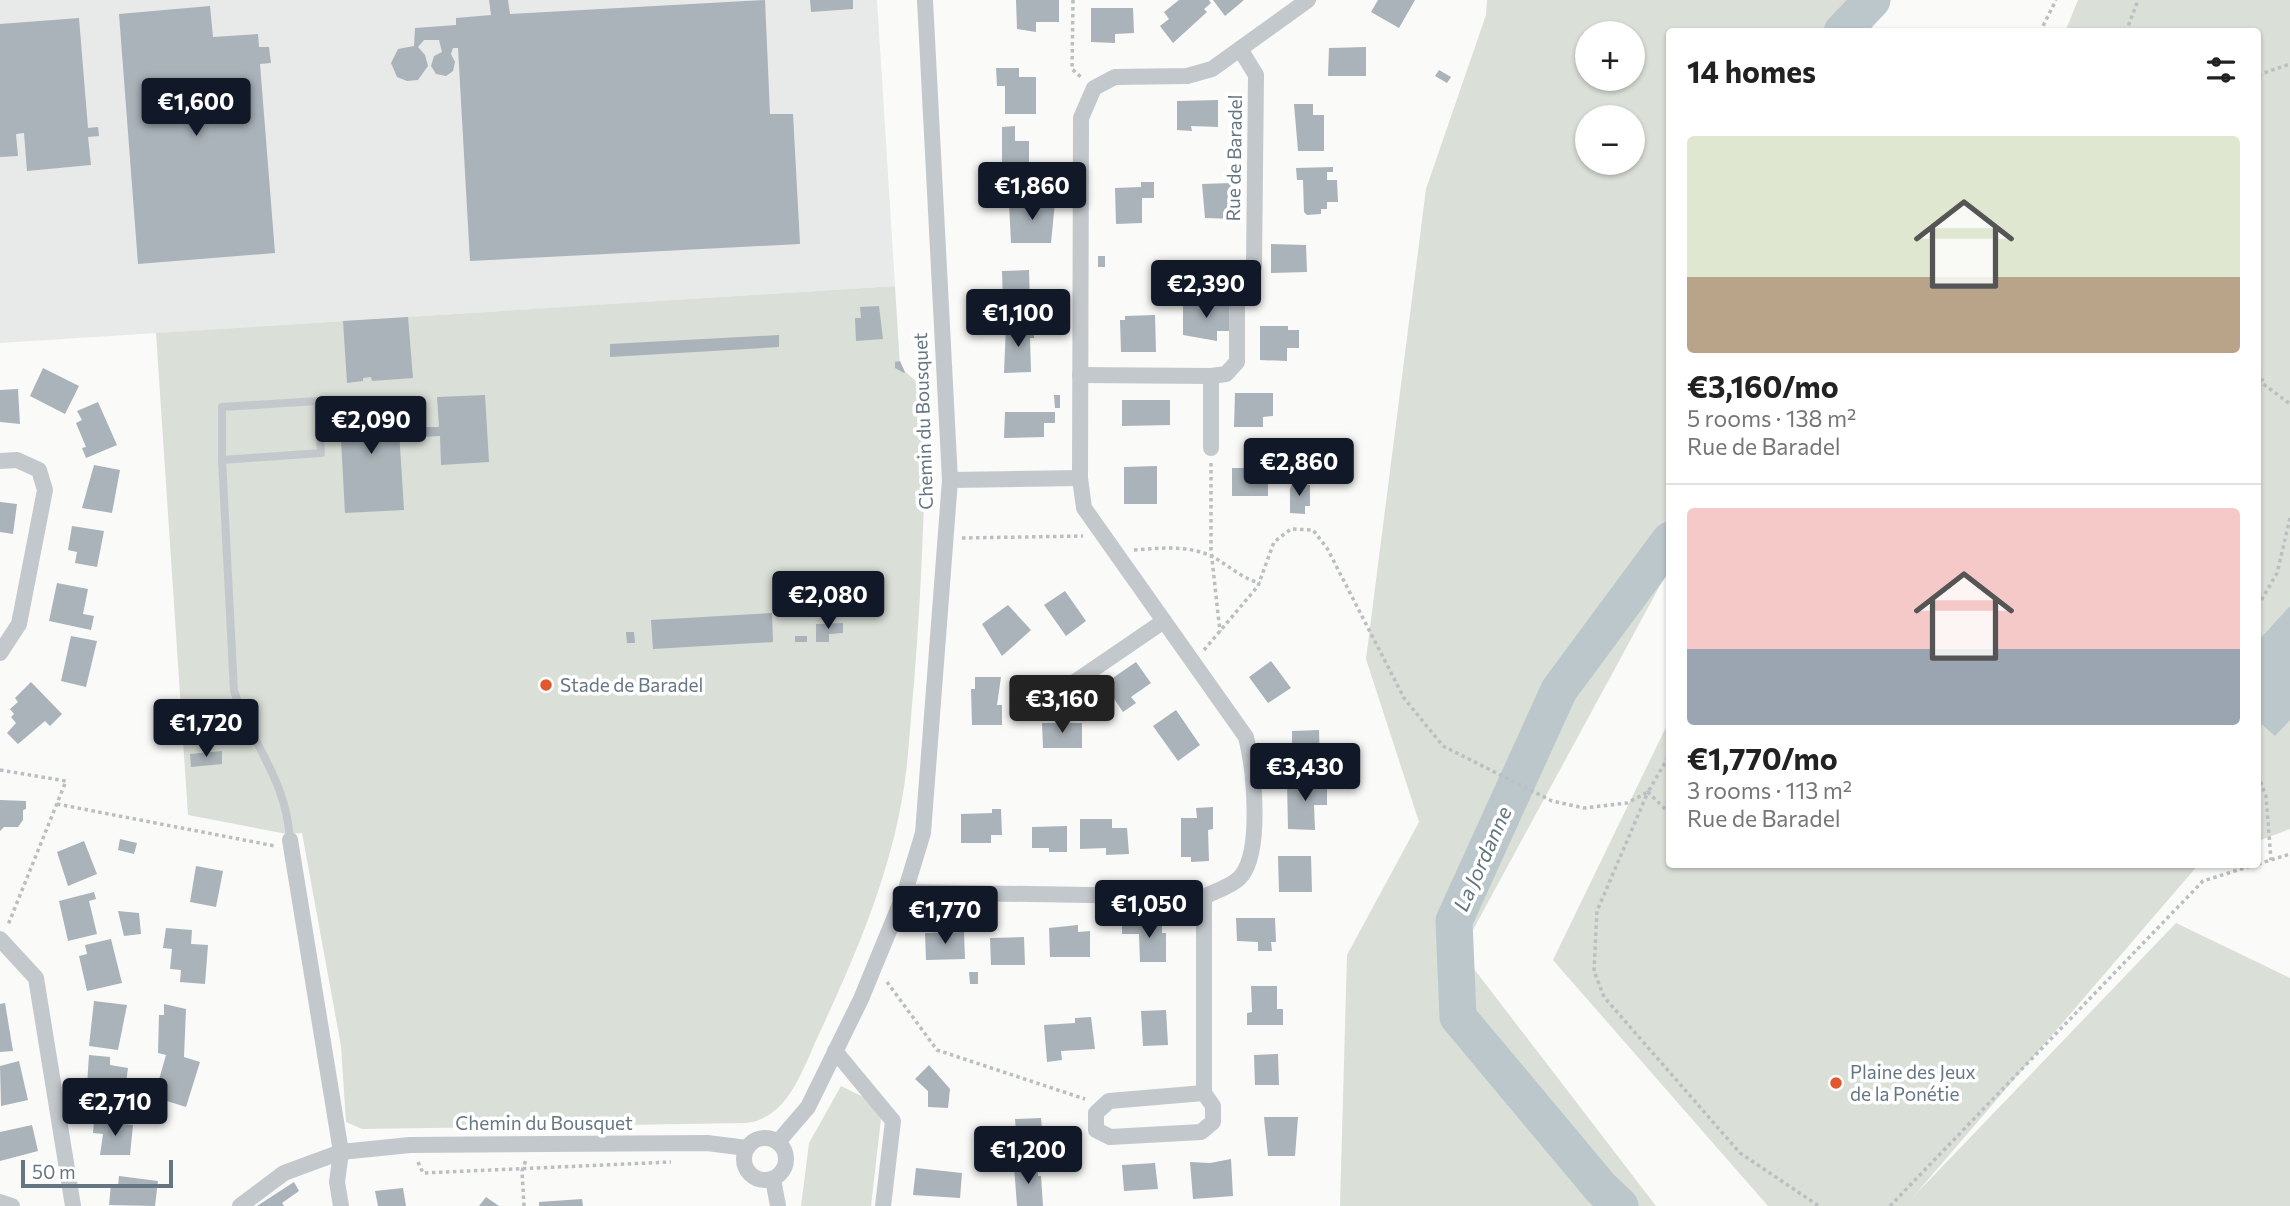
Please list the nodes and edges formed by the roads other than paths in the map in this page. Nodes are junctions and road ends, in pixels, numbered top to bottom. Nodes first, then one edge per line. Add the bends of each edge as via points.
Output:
1 (925, 0) edge
2 (1308, 0) edge
3 (1240, 49) junction
4 (1080, 375) junction
5 (1211, 376) junction
6 (1211, 448) road end
7 (222, 460) junction
8 (0, 461) edge
9 (1080, 478) junction
10 (950, 480) junction
11 (1164, 621) junction
12 (0, 653) edge
13 (1059, 692) dead end
14 (291, 845) joint
15 (905, 892) junction
16 (1204, 897) junction
17 (1, 939) edge
18 (835, 1051) junction
19 (1204, 1093) junction
20 (778, 1142) junction
21 (747, 1148) junction
22 (341, 1152) junction
23 (773, 1179) junction
24 (0, 1202) edge
25 (12, 1206) edge
26 (73, 1206) edge
27 (240, 1206) edge
28 (341, 1206) edge
29 (778, 1206) edge
30 (883, 1206) edge

1 - 10 street, Chemin du Bousquet
2 - 3 street, Rue de Baradel
3 - 4 street, Rue de Baradel via 1212,69 1187,76 1115,77 1094,88 1081,118
3 - 5 street, Rue de Baradel via 1256,75 1254,267 1237,301 1237,362 1226,374
4 - 5 street
4 - 9 street
5 - 6 street
7 - 7 lane via 222,407 318,401 321,453
7 - 14 lane via 234,691 244,720 277,778
8 - 12 street via 17,460 39,470 45,489 19,624
9 - 10 street
9 - 11 street via 1084,508
10 - 15 street, Chemin du Bousquet via 923,833
11 - 13 street
11 - 16 street via 1246,737 1252,761 1252,854 1241,877
14 - 22 street
15 - 16 street
15 - 18 street, Chemin du Bousquet
16 - 19 street
17 - 26 street via 36,978
18 - 20 street, Chemin du Bousquet via 808,1107
18 - 30 street via 893,1121
19 - 19 street via 1108,1101 1096,1113 1097,1130 1110,1137 1201,1132 1213,1122 1213,1106
20 - 21 street via 761,1138
20 - 23 street via 786,1162
21 - 22 street, Chemin du Bousquet via 707,1143 410,1145
21 - 23 street via 744,1163 751,1176
22 - 27 street, Chemin du Bousquet via 284,1173
22 - 28 street via 337,1182
23 - 29 street
24 - 25 street

